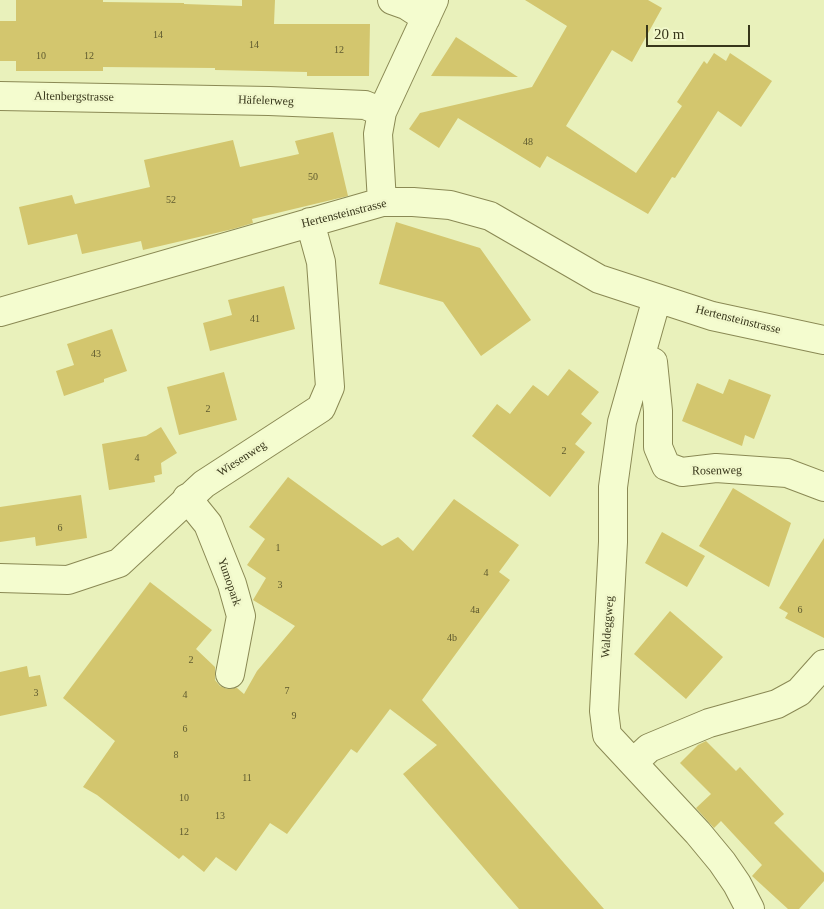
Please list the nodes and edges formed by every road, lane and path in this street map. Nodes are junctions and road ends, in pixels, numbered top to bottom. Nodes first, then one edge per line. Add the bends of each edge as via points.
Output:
1 (392, 0) edge
2 (430, 9) edge
3 (0, 96) edge
4 (148, 99) joint
5 (382, 112) junction
6 (382, 202) junction
7 (310, 222) junction
8 (657, 298) junction
9 (0, 312) edge
10 (824, 340) edge
11 (641, 357) junction
12 (824, 488) edge
13 (187, 498) junction
14 (0, 578) edge
15 (824, 664) edge
16 (230, 674) dead end
17 (633, 763) junction
18 (750, 909) edge

1 - 2 street via 406,6
2 - 5 street
3 - 4 street, Altenbergstrasse
4 - 5 street, Häfelerweg via 365,104
5 - 6 street via 378,134
6 - 7 street, Hertensteinstrasse
6 - 8 street, Hertensteinstrasse via 450,205 490,216 599,279
7 - 9 street, Hertensteinstrasse
7 - 13 street, Wiesenweg via 321,262 330,387 321,408
8 - 10 street, Hertensteinstrasse via 712,316
8 - 11 street, Waldeggweg
11 - 12 street, Rosenweg via 653,362 658,447 666,466 682,472 716,468 787,473
11 - 17 street, Waldeggweg via 622,422 613,487 613,552 604,711 607,734
13 - 14 street, Wiesenweg via 119,563 68,580
13 - 16 street, Yumopark via 208,524 232,584 240,616
15 - 17 street via 799,692 777,704 709,723 649,748
17 - 18 street, Waldeggweg via 722,862

